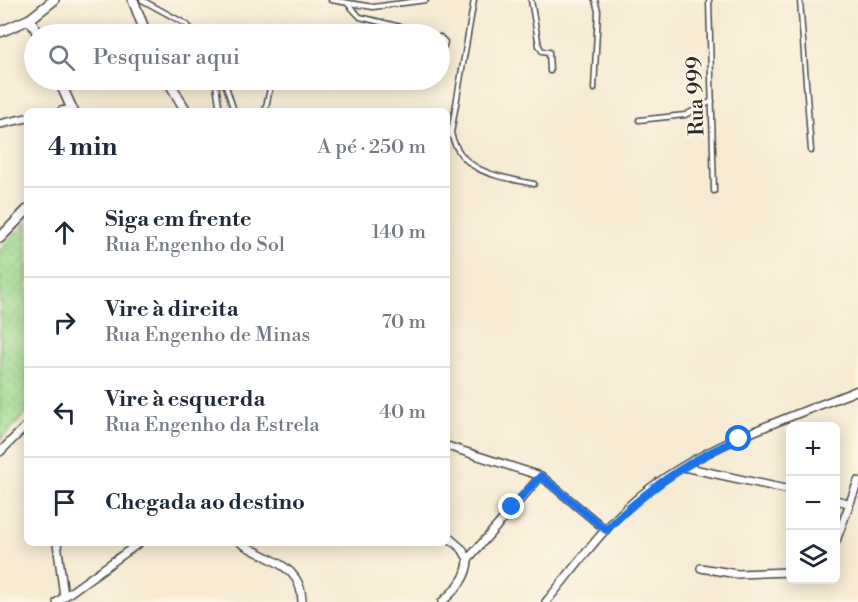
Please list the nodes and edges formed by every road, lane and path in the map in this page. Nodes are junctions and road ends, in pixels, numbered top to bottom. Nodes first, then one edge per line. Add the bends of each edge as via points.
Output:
1 (54, 0) edge
2 (133, 0) edge
3 (142, 0) edge
4 (331, 0) edge
5 (426, 0) edge
6 (474, 0) edge
7 (531, 0) edge
8 (595, 0) edge
9 (709, 0) edge
10 (800, 0) edge
11 (348, 3) junction
12 (30, 19) junction
13 (33, 24) edge
14 (142, 24) edge
15 (186, 24) edge
16 (388, 24) edge
17 (0, 32) edge
18 (550, 71) dead end
19 (594, 89) dead end
20 (63, 90) edge
21 (174, 90) edge
22 (217, 90) edge
23 (228, 90) edge
24 (270, 90) edge
25 (712, 101) junction
26 (72, 108) edge
27 (184, 108) edge
28 (220, 108) edge
29 (233, 108) edge
30 (266, 108) edge
31 (24, 119) edge
32 (639, 120) dead end
33 (0, 124) edge
34 (811, 151) dead end
35 (534, 184) dead end
36 (714, 191) dead end
37 (24, 213) edge
38 (0, 238) edge
39 (858, 390) edge
40 (24, 428) edge
41 (450, 447) edge
42 (0, 452) edge
43 (684, 467) junction
44 (541, 476) junction
45 (858, 481) edge
46 (786, 489) edge
47 (840, 501) edge
48 (848, 503) junction
49 (606, 530) junction
50 (839, 530) edge
51 (450, 539) edge
52 (57, 546) edge
53 (135, 546) edge
54 (246, 546) edge
55 (468, 559) junction
56 (701, 568) dead end
57 (786, 573) edge
58 (64, 596) junction
59 (57, 602) edge
60 (302, 602) edge
61 (442, 602) edge
62 (546, 602) edge

1 - 12 street
2 - 14 street
3 - 15 lane
4 - 11 lane
5 - 11 lane via 373,7
6 - 35 lane via 451,133 454,146 461,157 481,172
7 - 18 lane via 539,46 549,52
8 - 19 lane via 598,10
9 - 25 lane, Rua 999
10 - 34 lane
11 - 16 lane via 360,17
12 - 13 street
12 - 17 street
20 - 26 street
21 - 27 street
22 - 28 lane
23 - 29 lane
24 - 30 lane
25 - 32 lane via 685,115
25 - 36 lane, Rua 999
31 - 33 street
37 - 38 street
39 - 43 street via 719,447
40 - 42 street
41 - 44 street
43 - 46 street
43 - 49 street via 639,497
44 - 49 street
44 - 55 street
45 - 48 street
47 - 48 street
48 - 50 street
49 - 62 street
51 - 55 street
52 - 58 street
53 - 58 street
54 - 60 street via 290,570 301,586
55 - 61 street via 466,575
56 - 57 street via 737,574
58 - 59 street

